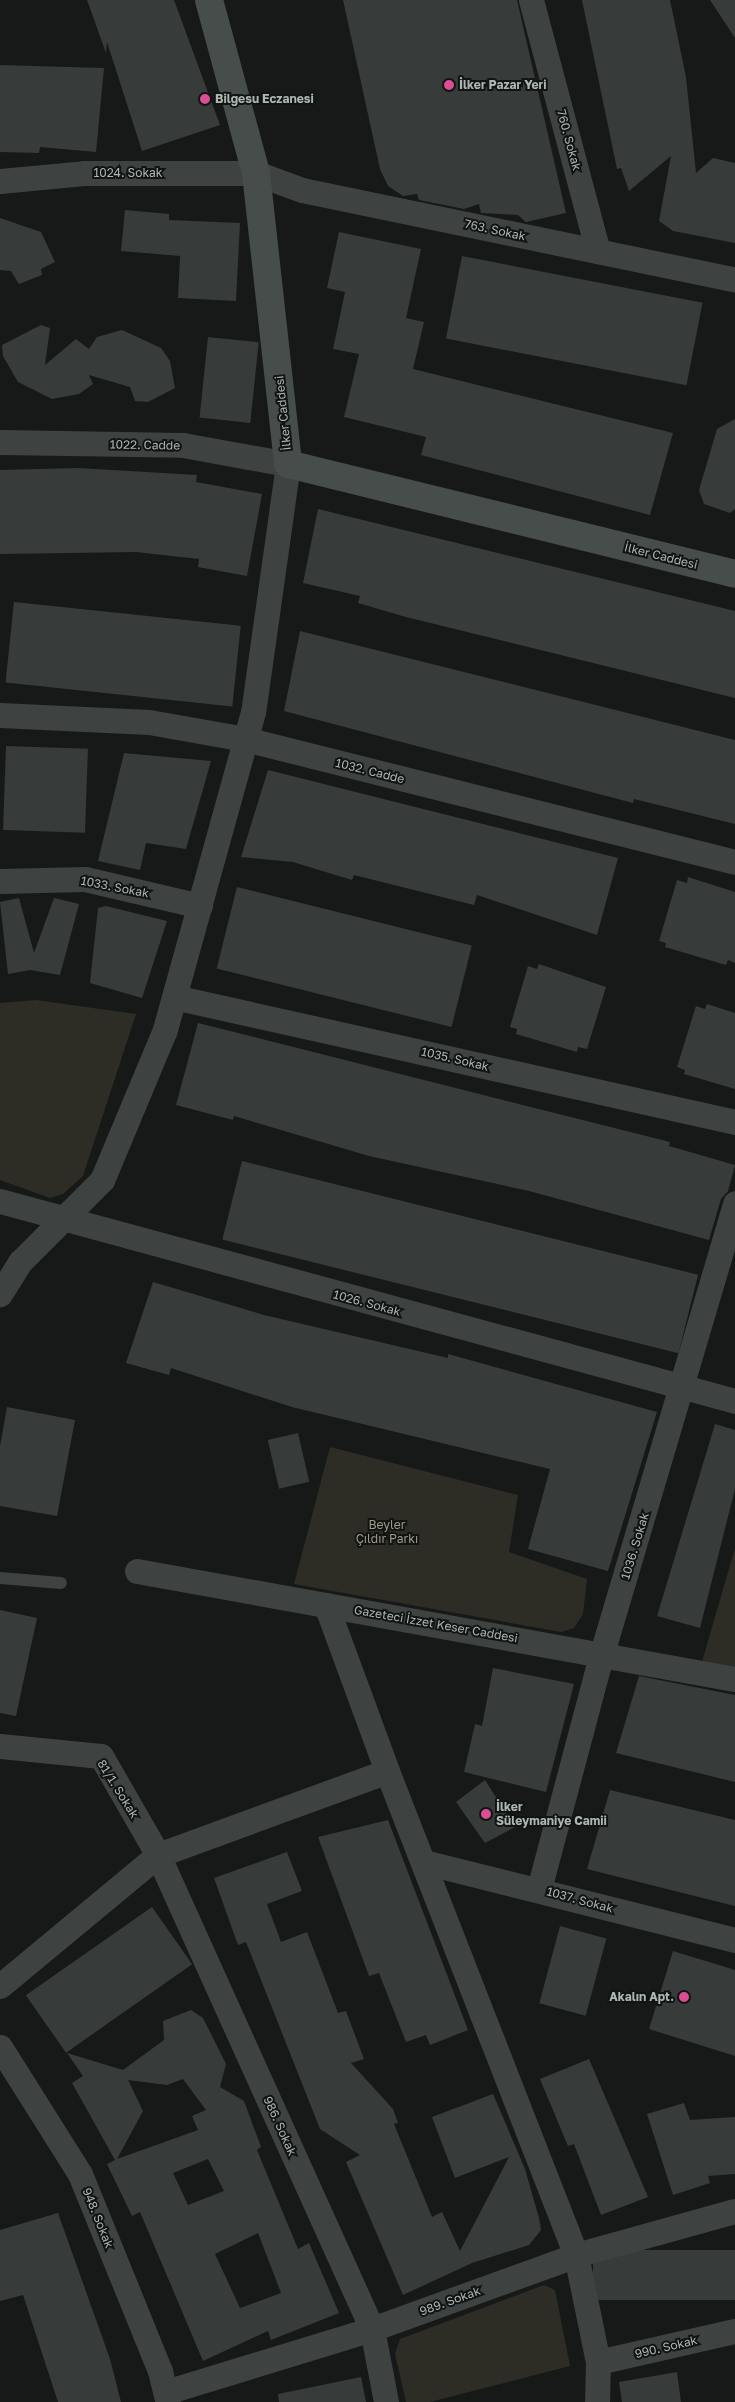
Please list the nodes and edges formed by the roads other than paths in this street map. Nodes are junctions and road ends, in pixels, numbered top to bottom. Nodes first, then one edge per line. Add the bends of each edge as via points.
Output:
1 (209, 0) edge
2 (531, 0) edge
3 (256, 173) junction
4 (0, 181) edge
5 (598, 251) junction
6 (735, 280) edge
7 (0, 442) edge
8 (288, 464) junction
9 (735, 574) edge
10 (0, 715) edge
11 (245, 739) junction
12 (735, 862) edge
13 (0, 881) edge
14 (200, 906) junction
15 (174, 997) junction
16 (735, 1122) edge
17 (0, 1202) edge
18 (735, 1204) edge
19 (60, 1221) junction
20 (0, 1294) edge
21 (683, 1388) junction
22 (735, 1401) edge
23 (137, 1571) dead end
24 (0, 1578) edge
25 (61, 1583) dead end
26 (326, 1605) junction
27 (602, 1653) junction
28 (735, 1679) edge
29 (0, 1746) edge
30 (387, 1771) junction
31 (158, 1855) junction
32 (424, 1862) junction
33 (540, 1889) junction
34 (735, 1940) edge
35 (0, 1986) edge
36 (0, 2047) edge
37 (735, 2211) edge
38 (576, 2255) junction
39 (372, 2329) junction
40 (735, 2331) edge
41 (598, 2362) junction
42 (167, 2397) edge
43 (386, 2402) edge
44 (597, 2402) edge

1 - 3 street, İlker Caddesi
2 - 5 street, 760. Sokak
3 - 4 street, 1024. Sokak via 84,173
3 - 5 street, 763. Sokak via 302,190
3 - 8 street, İlker Caddesi
5 - 6 street, 763. Sokak
7 - 8 street, 1022. Cadde via 183,445
8 - 9 street, İlker Caddesi
8 - 11 street
10 - 11 street, 1032. Cadde via 150,722
11 - 12 street, 1032. Cadde
11 - 14 street
13 - 14 street, 1033. Sokak via 85,879
14 - 15 street
15 - 16 street, 1035. Sokak
15 - 19 street via 164,1032 102,1180
17 - 19 street, 1026. Sokak
18 - 21 street, 1036. Sokak
19 - 20 street via 20,1262
19 - 21 street, 1026. Sokak
21 - 22 street, 1026. Sokak
21 - 27 street, 1036. Sokak
23 - 26 street, Gazeteci İzzet Keser Caddesi
24 - 25 lane
26 - 27 street, Gazeteci İzzet Keser Caddesi
26 - 30 street
27 - 28 street, Gazeteci İzzet Keser Caddesi
27 - 33 street, 1036. Sokak
29 - 31 street, 81/1. Sokak via 101,1756
30 - 31 street
30 - 32 street
31 - 35 street
31 - 39 street, 986. Sokak
32 - 33 street, 1037. Sokak
32 - 38 street
33 - 34 street, 1037. Sokak
36 - 42 street, 948. Sokak via 80,2174
37 - 38 street, 989. Sokak
38 - 39 street, 989. Sokak
38 - 41 street
39 - 42 street, 989. Sokak
39 - 43 street, 986. Sokak
40 - 41 street, 990. Sokak
41 - 44 street

